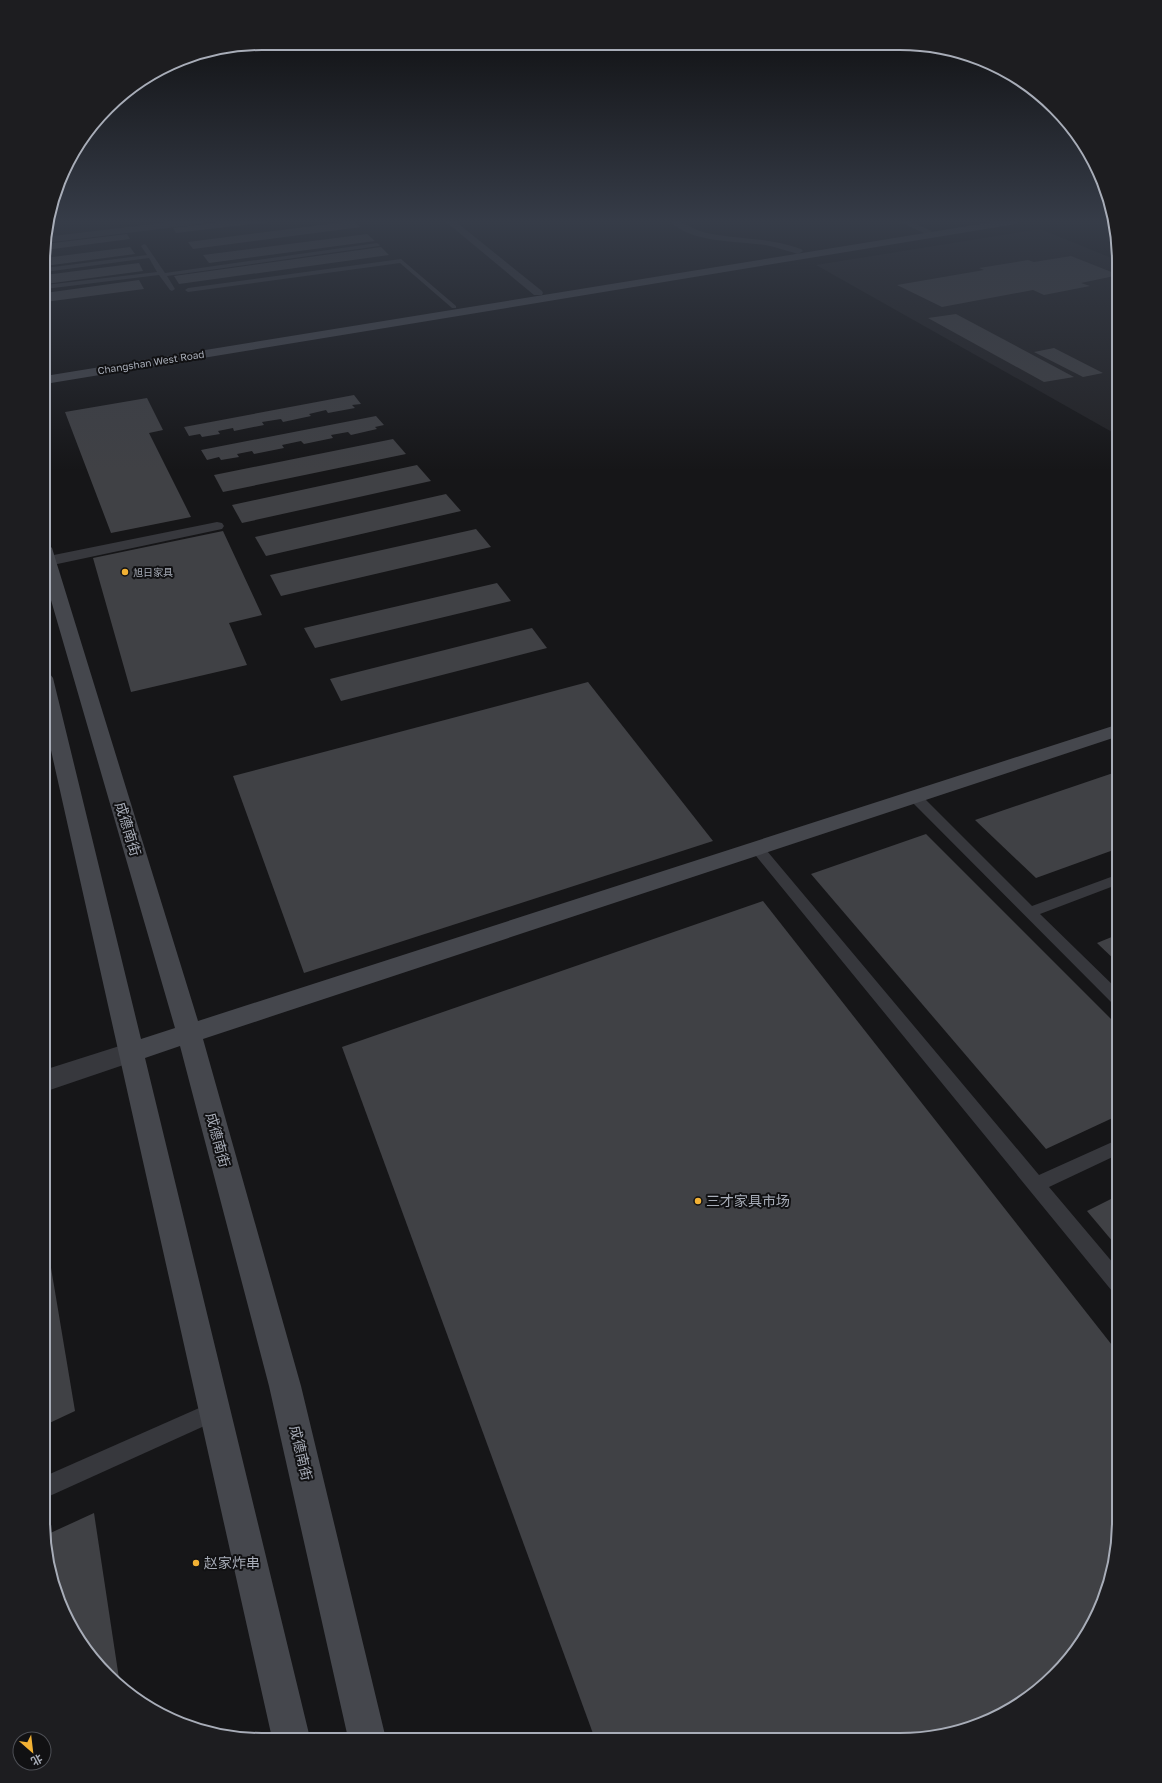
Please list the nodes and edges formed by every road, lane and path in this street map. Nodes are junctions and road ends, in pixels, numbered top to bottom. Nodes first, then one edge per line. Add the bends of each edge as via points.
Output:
1 (451, 304) edge
2 (472, 304) edge
3 (508, 304) edge
4 (454, 307) junction
5 (50, 373) edge
6 (50, 379) edge
7 (217, 526) dead end
8 (50, 554) edge
9 (50, 568) edge
10 (50, 704) edge
11 (1112, 732) edge
12 (914, 796) junction
13 (757, 848) junction
14 (1112, 882) edge
15 (1030, 912) junction
16 (1112, 994) edge
17 (189, 1033) junction
18 (132, 1052) junction
19 (50, 1078) edge
20 (1112, 1149) edge
21 (1036, 1185) junction
22 (1112, 1277) edge
23 (215, 1411) junction
24 (50, 1485) edge
25 (290, 1733) edge
26 (366, 1733) edge

1 - 4 lane
2 - 4 main road, Changshan West Road
3 - 6 main road, Changshan West Road
4 - 5 main road, Changshan West Road
7 - 8 street
9 - 17 main road, 成德南街
10 - 18 main road
11 - 12 main road
12 - 13 main road
12 - 15 lane
13 - 17 main road
13 - 21 lane
14 - 15 lane
15 - 16 lane
17 - 18 main road
17 - 26 main road, 成德南街 via 285,1386
18 - 19 street
18 - 23 main road
20 - 21 lane
21 - 22 lane
23 - 24 lane
23 - 25 main road

